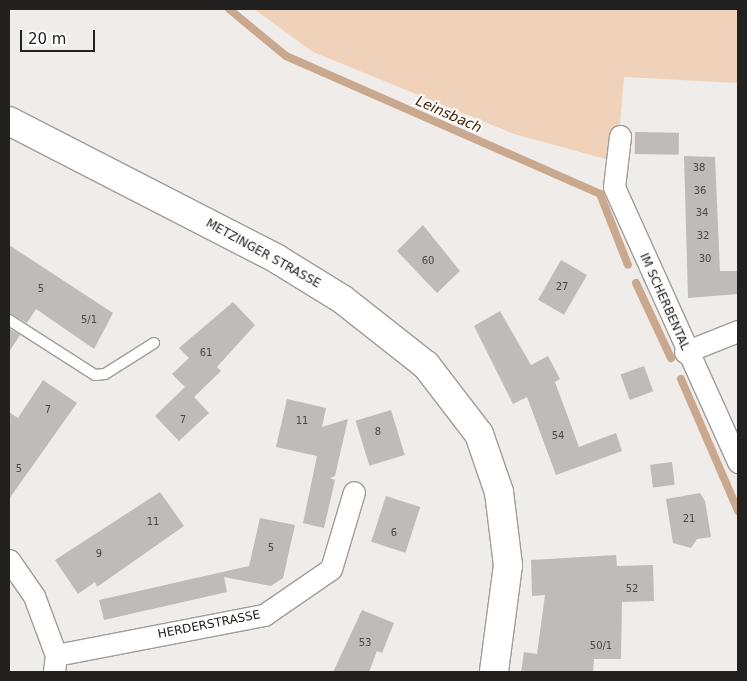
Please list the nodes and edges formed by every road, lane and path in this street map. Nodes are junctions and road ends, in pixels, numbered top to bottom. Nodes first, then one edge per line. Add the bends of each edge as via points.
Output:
1 (9, 121) edge
2 (620, 136) dead end
3 (9, 320) edge
4 (738, 332) edge
5 (154, 343) dead end
6 (686, 352) junction
7 (738, 462) edge
8 (354, 492) dead end
9 (9, 560) edge
10 (55, 664) edge
11 (494, 672) edge

1 - 11 main road, METZINGER STRASSE via 276,259 342,299 426,366 479,434 499,492 508,565
2 - 6 street, IM SCHERBENTAL via 614,187
3 - 5 lane via 95,375 106,374
4 - 6 street
6 - 7 street, IM SCHERBENTAL
8 - 10 street, HERDERSTRASSE via 331,569 264,615
9 - 10 street via 34,596

